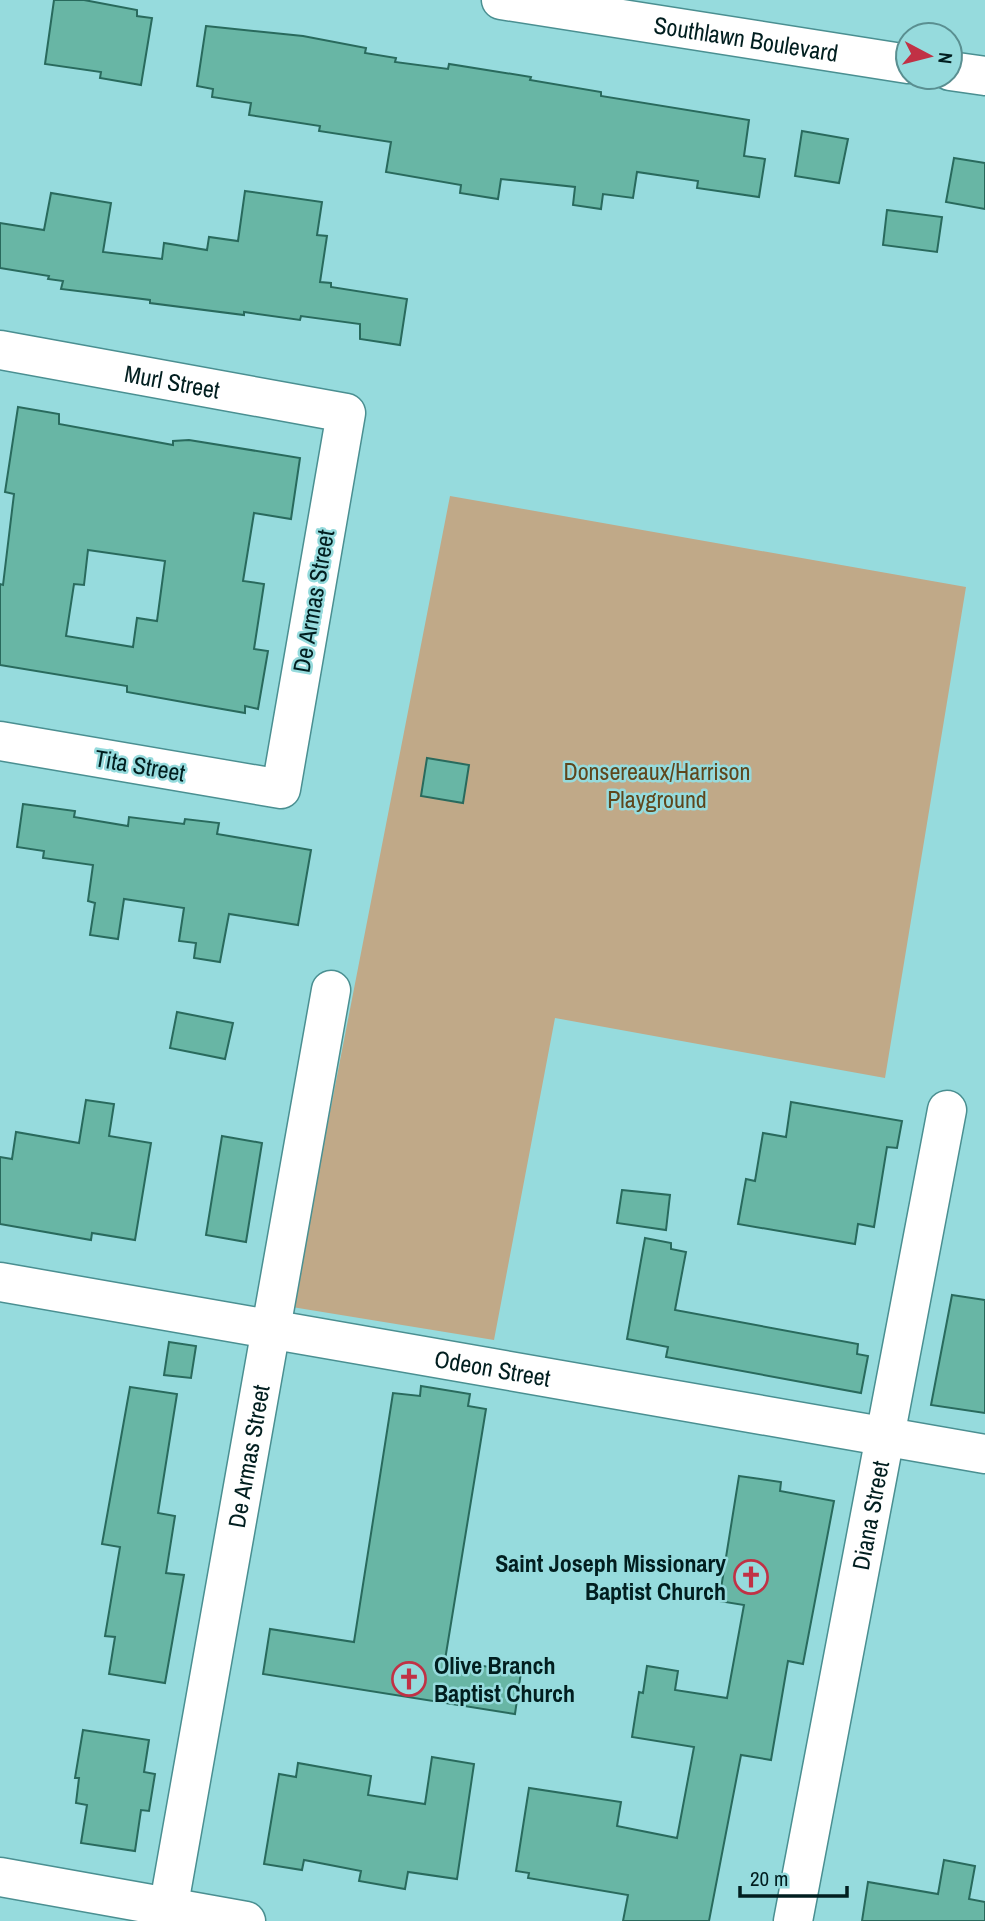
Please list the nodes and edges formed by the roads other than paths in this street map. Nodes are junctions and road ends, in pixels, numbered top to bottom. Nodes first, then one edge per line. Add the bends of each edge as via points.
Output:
1 (501, 0) edge
2 (894, 62) edge
3 (964, 73) edge
4 (985, 76) edge
5 (0, 350) edge
6 (346, 413) joint
7 (0, 741) edge
8 (281, 789) joint
9 (331, 990) dead end
10 (947, 1110) dead end
11 (0, 1282) edge
12 (271, 1328) junction
13 (885, 1435) junction
14 (985, 1454) edge
15 (0, 1877) edge
16 (167, 1914) edge
17 (246, 1921) edge
18 (793, 1921) edge

1 - 2 street, Southlawn Boulevard
3 - 4 street
5 - 6 street, Murl Street
6 - 8 street, De Armas Street
7 - 8 street, Tita Street
9 - 12 street, De Armas Street
10 - 13 street, Diana Street
11 - 12 street, Odeon Street
12 - 13 street, Odeon Street
12 - 16 street, De Armas Street
13 - 14 street, Odeon Street
13 - 18 street, Diana Street
15 - 16 street
16 - 17 street

